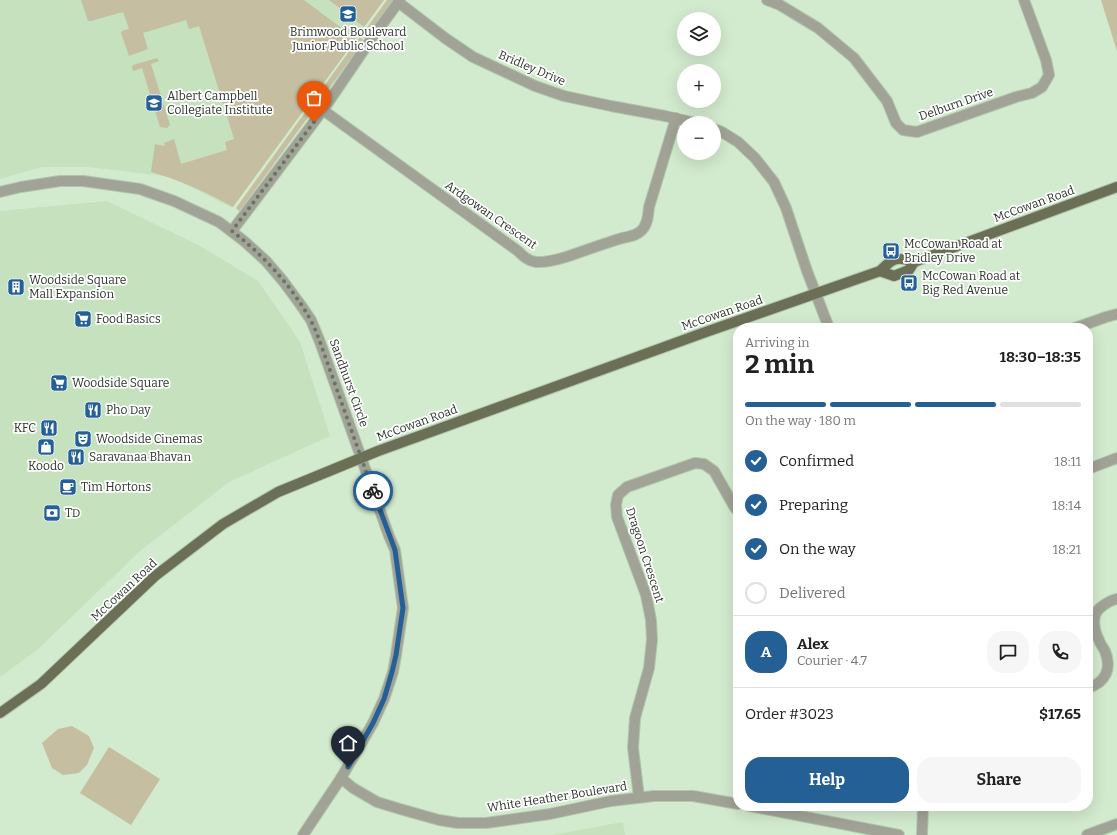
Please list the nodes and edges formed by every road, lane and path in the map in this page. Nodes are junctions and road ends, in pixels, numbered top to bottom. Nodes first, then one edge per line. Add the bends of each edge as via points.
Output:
1 (768, 0) edge
2 (1024, 0) edge
3 (399, 1) edge
4 (323, 110) junction
5 (676, 118) joint
6 (721, 132) edge
7 (1117, 187) edge
8 (0, 192) edge
9 (232, 231) junction
10 (914, 262) junction
11 (880, 271) junction
12 (817, 294) junction
13 (1117, 314) edge
14 (827, 323) edge
15 (1089, 323) edge
16 (362, 457) junction
17 (1117, 458) edge
18 (1093, 466) edge
19 (733, 504) edge
20 (1117, 599) edge
21 (1093, 686) edge
22 (0, 713) edge
23 (341, 778) junction
24 (639, 797) junction
25 (733, 803) edge
26 (785, 811) edge
27 (923, 811) edge
28 (1117, 824) edge
29 (843, 830) edge
30 (303, 835) edge
31 (899, 835) edge
32 (922, 835) edge
33 (1087, 835) edge

1 - 2 street, Delburn Drive via 818,28 854,58 887,101 896,123 903,130 917,132 1032,93 1042,87 1049,75 1046,60
3 - 4 street
3 - 5 street, Bridley Drive via 473,57 535,86 570,97
4 - 5 street, Ardgowan Crescent via 526,259 536,262 561,258 634,236 643,230
4 - 9 street
6 - 12 street via 738,142 755,158 774,182
7 - 10 main road, McCowan Road
8 - 9 street, Sandhurst Circle via 60,181 119,185 140,189 174,201 219,222
9 - 16 street, Sandhurst Circle via 284,281 311,320
10 - 11 main road, McCowan Road via 898,258 890,261
10 - 11 main road, McCowan Road via 909,270 894,276
11 - 12 main road, McCowan Road
12 - 14 street
12 - 16 main road, McCowan Road
13 - 15 street
16 - 22 main road, McCowan Road via 278,492 223,524 155,576 41,684
16 - 23 street, Sandhurst Circle via 395,550 403,608 396,655 384,699
17 - 18 street
19 - 24 street, Dragoon Crescent via 714,470 704,464 695,463 627,487 618,495 617,517 646,596 651,620 649,668 635,718 633,748
20 - 21 street via 1104,605 1094,618 1098,639 1108,661 1107,673
23 - 24 street, White Heather Boulevard via 377,802 458,823 486,823 550,814
23 - 30 street, Sandhurst Circle
24 - 25 street, White Heather Boulevard via 693,796
26 - 29 street
27 - 32 street
28 - 33 street
29 - 31 street

